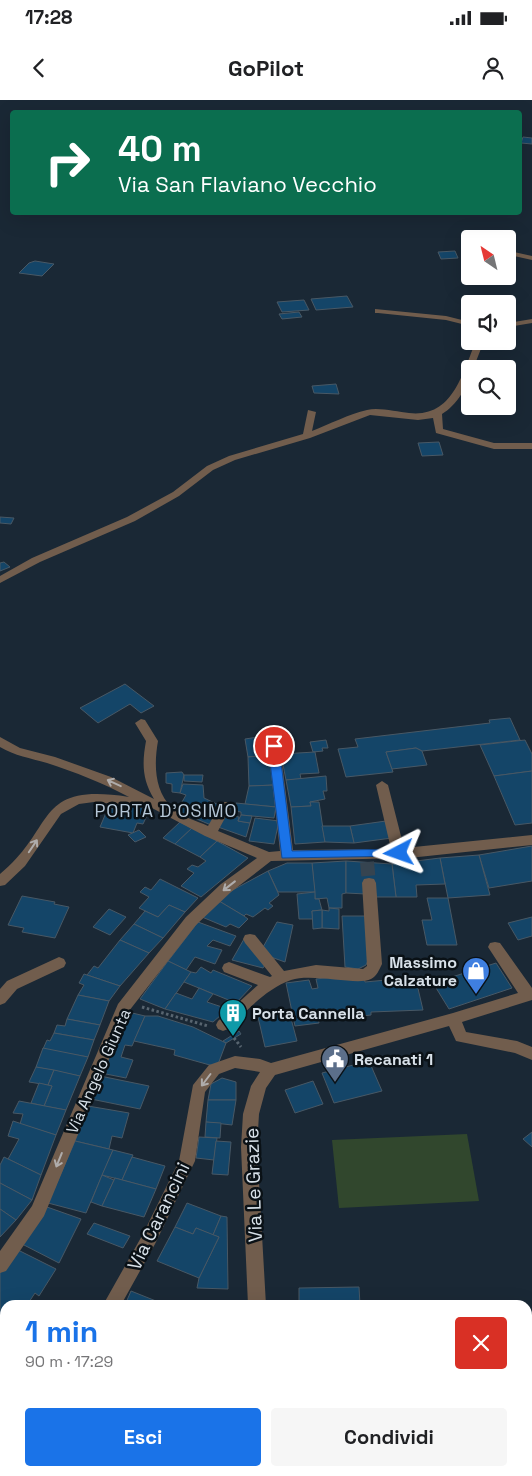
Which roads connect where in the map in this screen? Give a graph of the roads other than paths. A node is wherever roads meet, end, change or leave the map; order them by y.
1 (517, 254) dead end
2 (532, 258) edge
3 (378, 311) dead end
4 (532, 316) edge
5 (532, 321) edge
6 (461, 322) edge
7 (516, 322) edge
8 (516, 324) edge
9 (476, 350) edge
10 (311, 412) dead end
11 (437, 413) junction
12 (307, 436) junction
13 (532, 446) edge
14 (0, 580) edge
15 (141, 723) dead end
16 (0, 741) edge
17 (274, 746) dead end
18 (16, 751) junction
19 (0, 753) edge
20 (382, 785) dead end
21 (226, 805) dead end
22 (163, 806) junction
23 (210, 832) junction
24 (532, 840) edge
25 (399, 853) junction
26 (287, 855) junction
27 (268, 858) junction
28 (0, 881) edge
29 (369, 883) tunnel mouth
30 (250, 939) dead end
31 (495, 947) dead end
32 (59, 963) dead end
33 (229, 968) dead end
34 (275, 980) junction
35 (530, 995) edge
36 (0, 999) edge
37 (453, 1020) junction
38 (223, 1025) road end
39 (532, 1054) edge
40 (270, 1070) junction
41 (0, 1264) edge
42 (115, 1300) edge
43 (257, 1300) edge

1 - 2 street
3 - 6 street
4 - 7 street
5 - 8 street
9 - 11 street
10 - 12 street
11 - 12 street
11 - 13 street
12 - 14 street
15 - 22 street
16 - 18 street
17 - 26 street
18 - 19 street
22 -> 18 street
20 - 25 street
21 - 23 street
22 - 23 street
28 -> 22 street
23 - 27 street
24 - 25 street
25 - 26 street
26 - 27 street
27 -> 41 street, Via Angelo Giunta
29 - 34 street
30 - 34 street
31 - 35 street
32 - 36 street
33 - 34 street
34 - 38 street
35 - 37 street
37 - 39 street
37 - 40 street
40 -> 42 street, Via Carancini
40 - 43 street, Via Le Grazie

